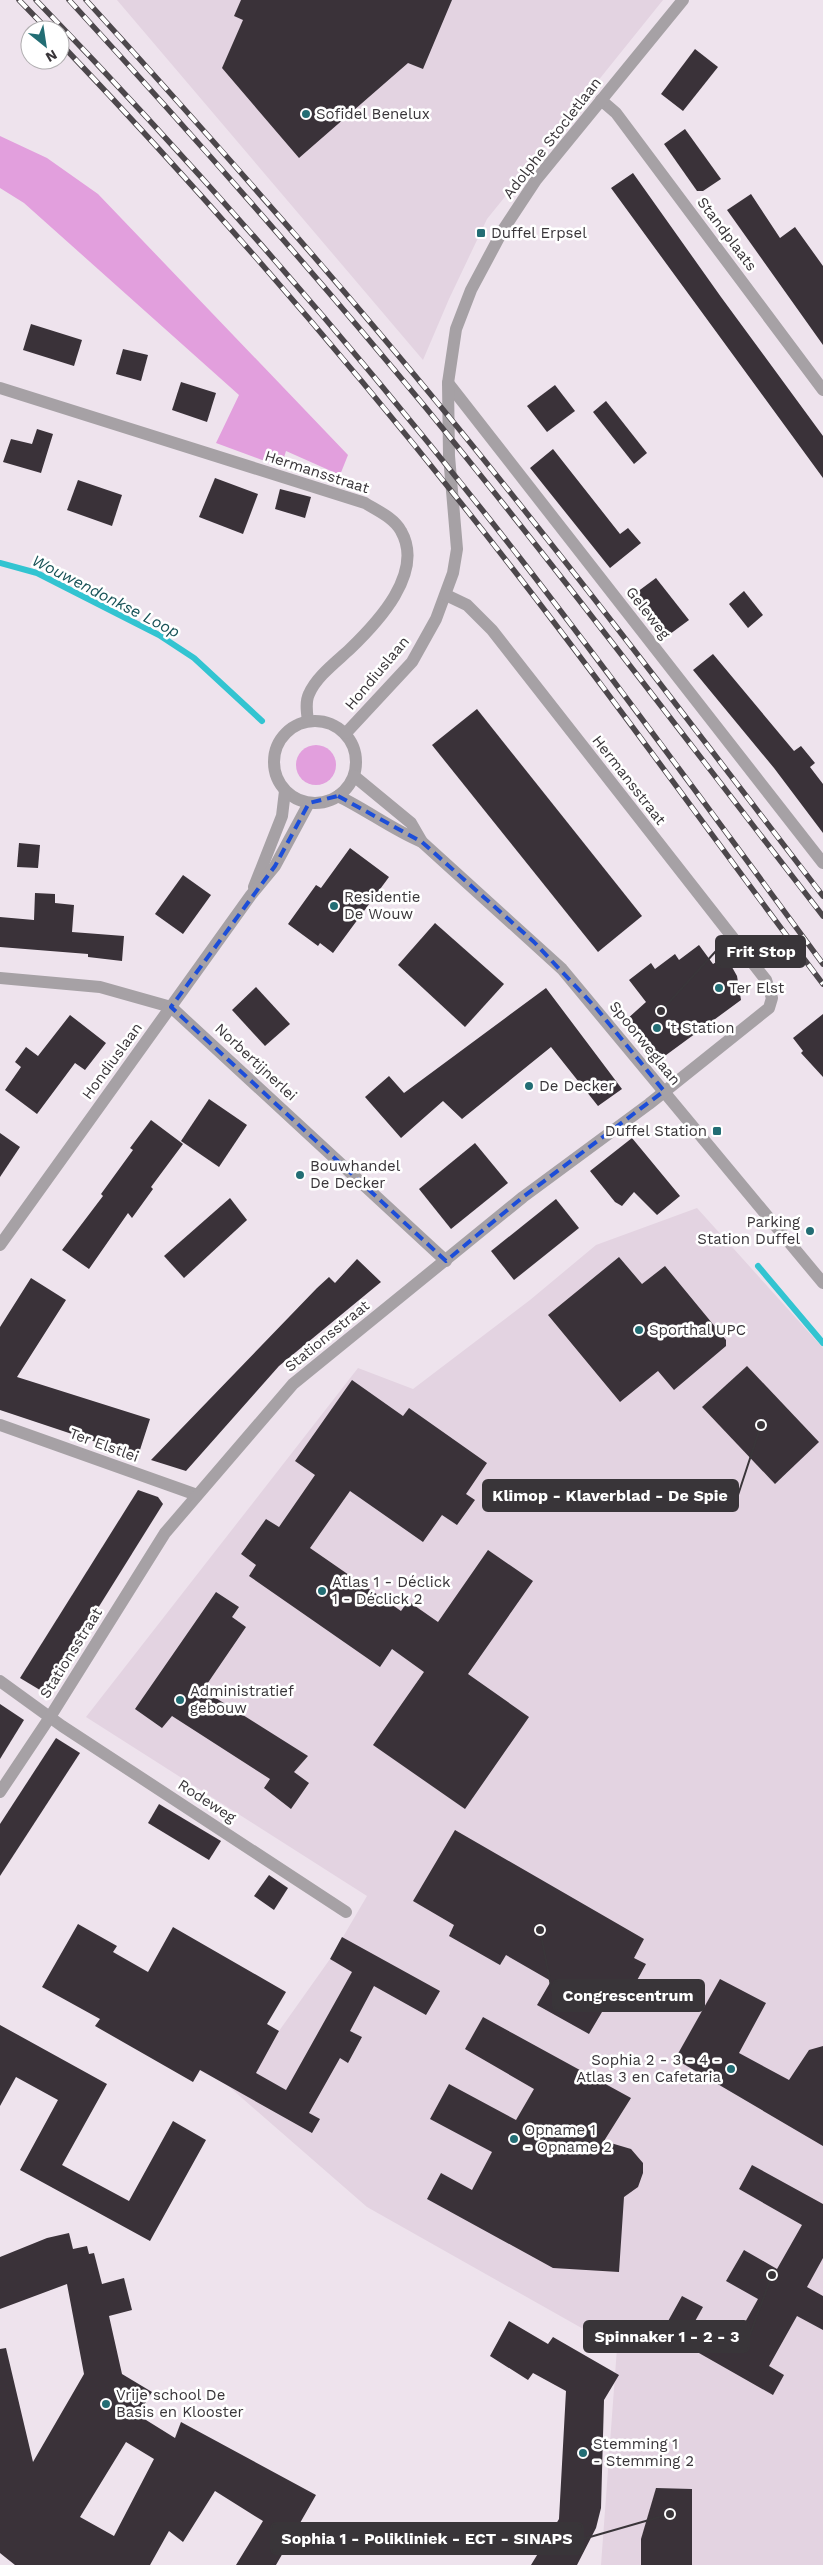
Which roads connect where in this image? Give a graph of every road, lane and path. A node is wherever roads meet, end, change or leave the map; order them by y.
1 (683, 0) edge
2 (601, 100) junction
3 (448, 383) junction
4 (0, 388) edge
5 (823, 390) edge
6 (449, 456) joint
7 (446, 595) junction
8 (308, 721) junction
9 (346, 733) junction
10 (354, 776) junction
11 (285, 790) junction
12 (338, 796) junction
13 (309, 803) junction
14 (422, 842) junction
15 (823, 863) edge
16 (251, 895) junction
17 (0, 978) edge
18 (772, 998) joint
19 (171, 1007) junction
20 (664, 1092) junction
21 (0, 1245) edge
22 (446, 1261) junction
23 (823, 1283) edge
24 (0, 1425) edge
25 (197, 1495) junction
26 (0, 1681) edge
27 (50, 1717) junction
28 (0, 1792) edge
29 (346, 1912) dead end

1 - 2 street, Adolphe Stocletlaan
2 - 3 street, Adolphe Stocletlaan
2 - 5 street, Standplaats
3 - 6 street, Adolphe Stocletlaan
3 - 15 street, Geleweg
4 - 8 street, Hermansstraat
6 - 7 street, Hondiuslaan
7 - 9 street, Hondiuslaan
7 - 18 street, Hermansstraat
8 - 9 street, Hondiuslaan
8 - 11 street
9 - 10 street, Hondiuslaan
10 - 12 street
10 - 14 street, Spoorweglaan
11 - 13 street
11 - 16 street, Hondiuslaan
12 - 13 street
12 - 14 street, Spoorweglaan
13 - 16 street, Hondiuslaan
14 - 20 street, Spoorweglaan
16 - 19 street, Hondiuslaan
17 - 19 street, Norbertijnerlei
18 - 20 street, Stationsstraat
19 - 21 street, Hondiuslaan
19 - 22 street, Norbertijnerlei
20 - 22 street, Stationsstraat
20 - 23 street, Spoorweglaan
22 - 25 street, Stationsstraat
24 - 25 street, Ter Elstlei
25 - 27 street, Stationsstraat
26 - 27 street, Rodeweg
27 - 28 street, Stationsstraat
27 - 29 street, Rodeweg

